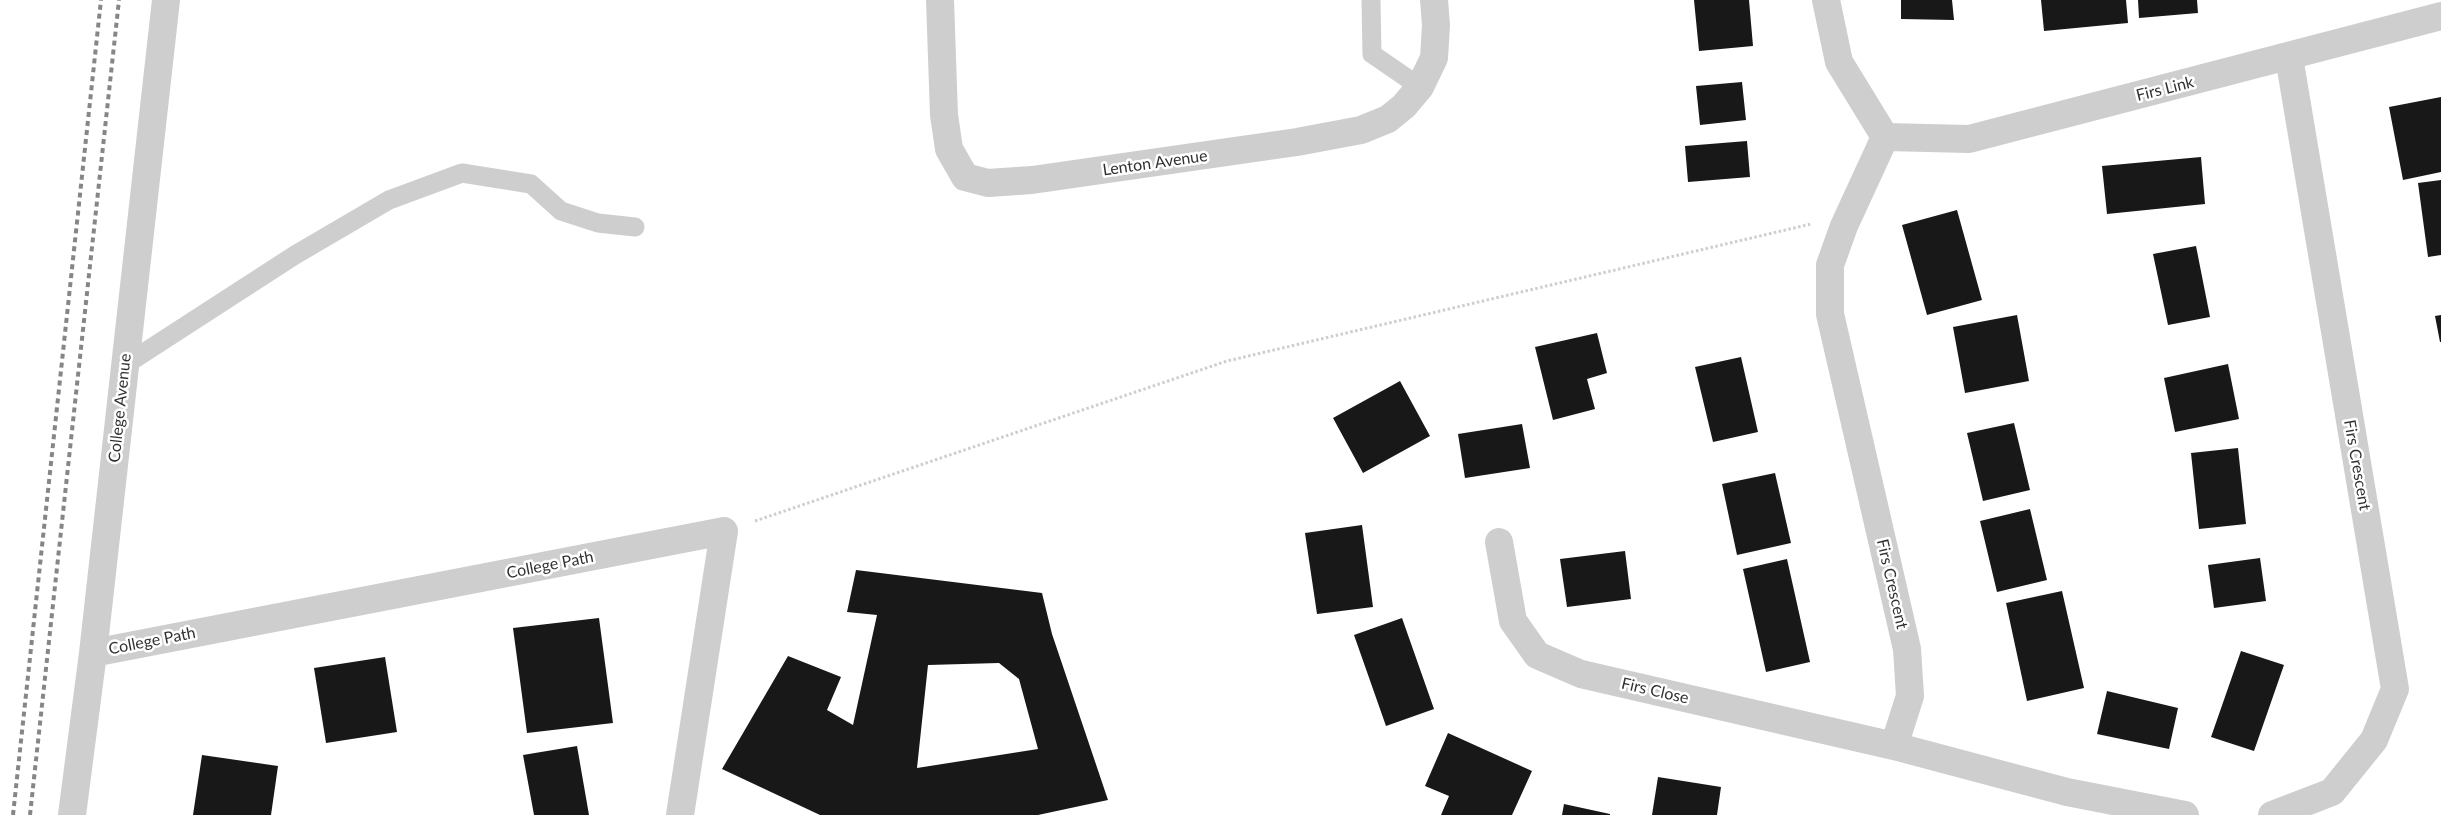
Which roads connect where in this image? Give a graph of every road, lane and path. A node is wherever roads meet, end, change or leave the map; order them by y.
1 (166, 0) edge
2 (940, 0) edge
3 (1371, 0) edge
4 (1434, 0) edge
5 (1826, 0) edge
6 (2441, 16) edge
7 (2288, 57) junction
8 (1420, 87) junction
9 (1885, 138) junction
10 (1844, 226) junction
11 (635, 227) dead end
12 (125, 365) junction
13 (724, 531) junction
14 (1499, 542) dead end
15 (92, 653) junction
16 (1894, 746) junction
17 (72, 815) edge
18 (680, 815) edge
19 (2185, 815) edge
20 (2272, 815) edge

1 - 12 street, College Avenue
2 - 8 street, Lenton Avenue
3 - 8 lane
4 - 8 street, Lenton Avenue
5 - 9 street
6 - 7 street, Firs Link
7 - 9 street, Firs Link
7 - 20 street, Firs Crescent
9 - 10 street, Firs Crescent
10 - 13 path
10 - 16 street, Firs Crescent
11 - 12 lane
12 - 15 street, College Avenue
13 - 15 street, College Path
13 - 18 street
14 - 16 street, Firs Close
15 - 17 street, College Avenue
16 - 19 street

